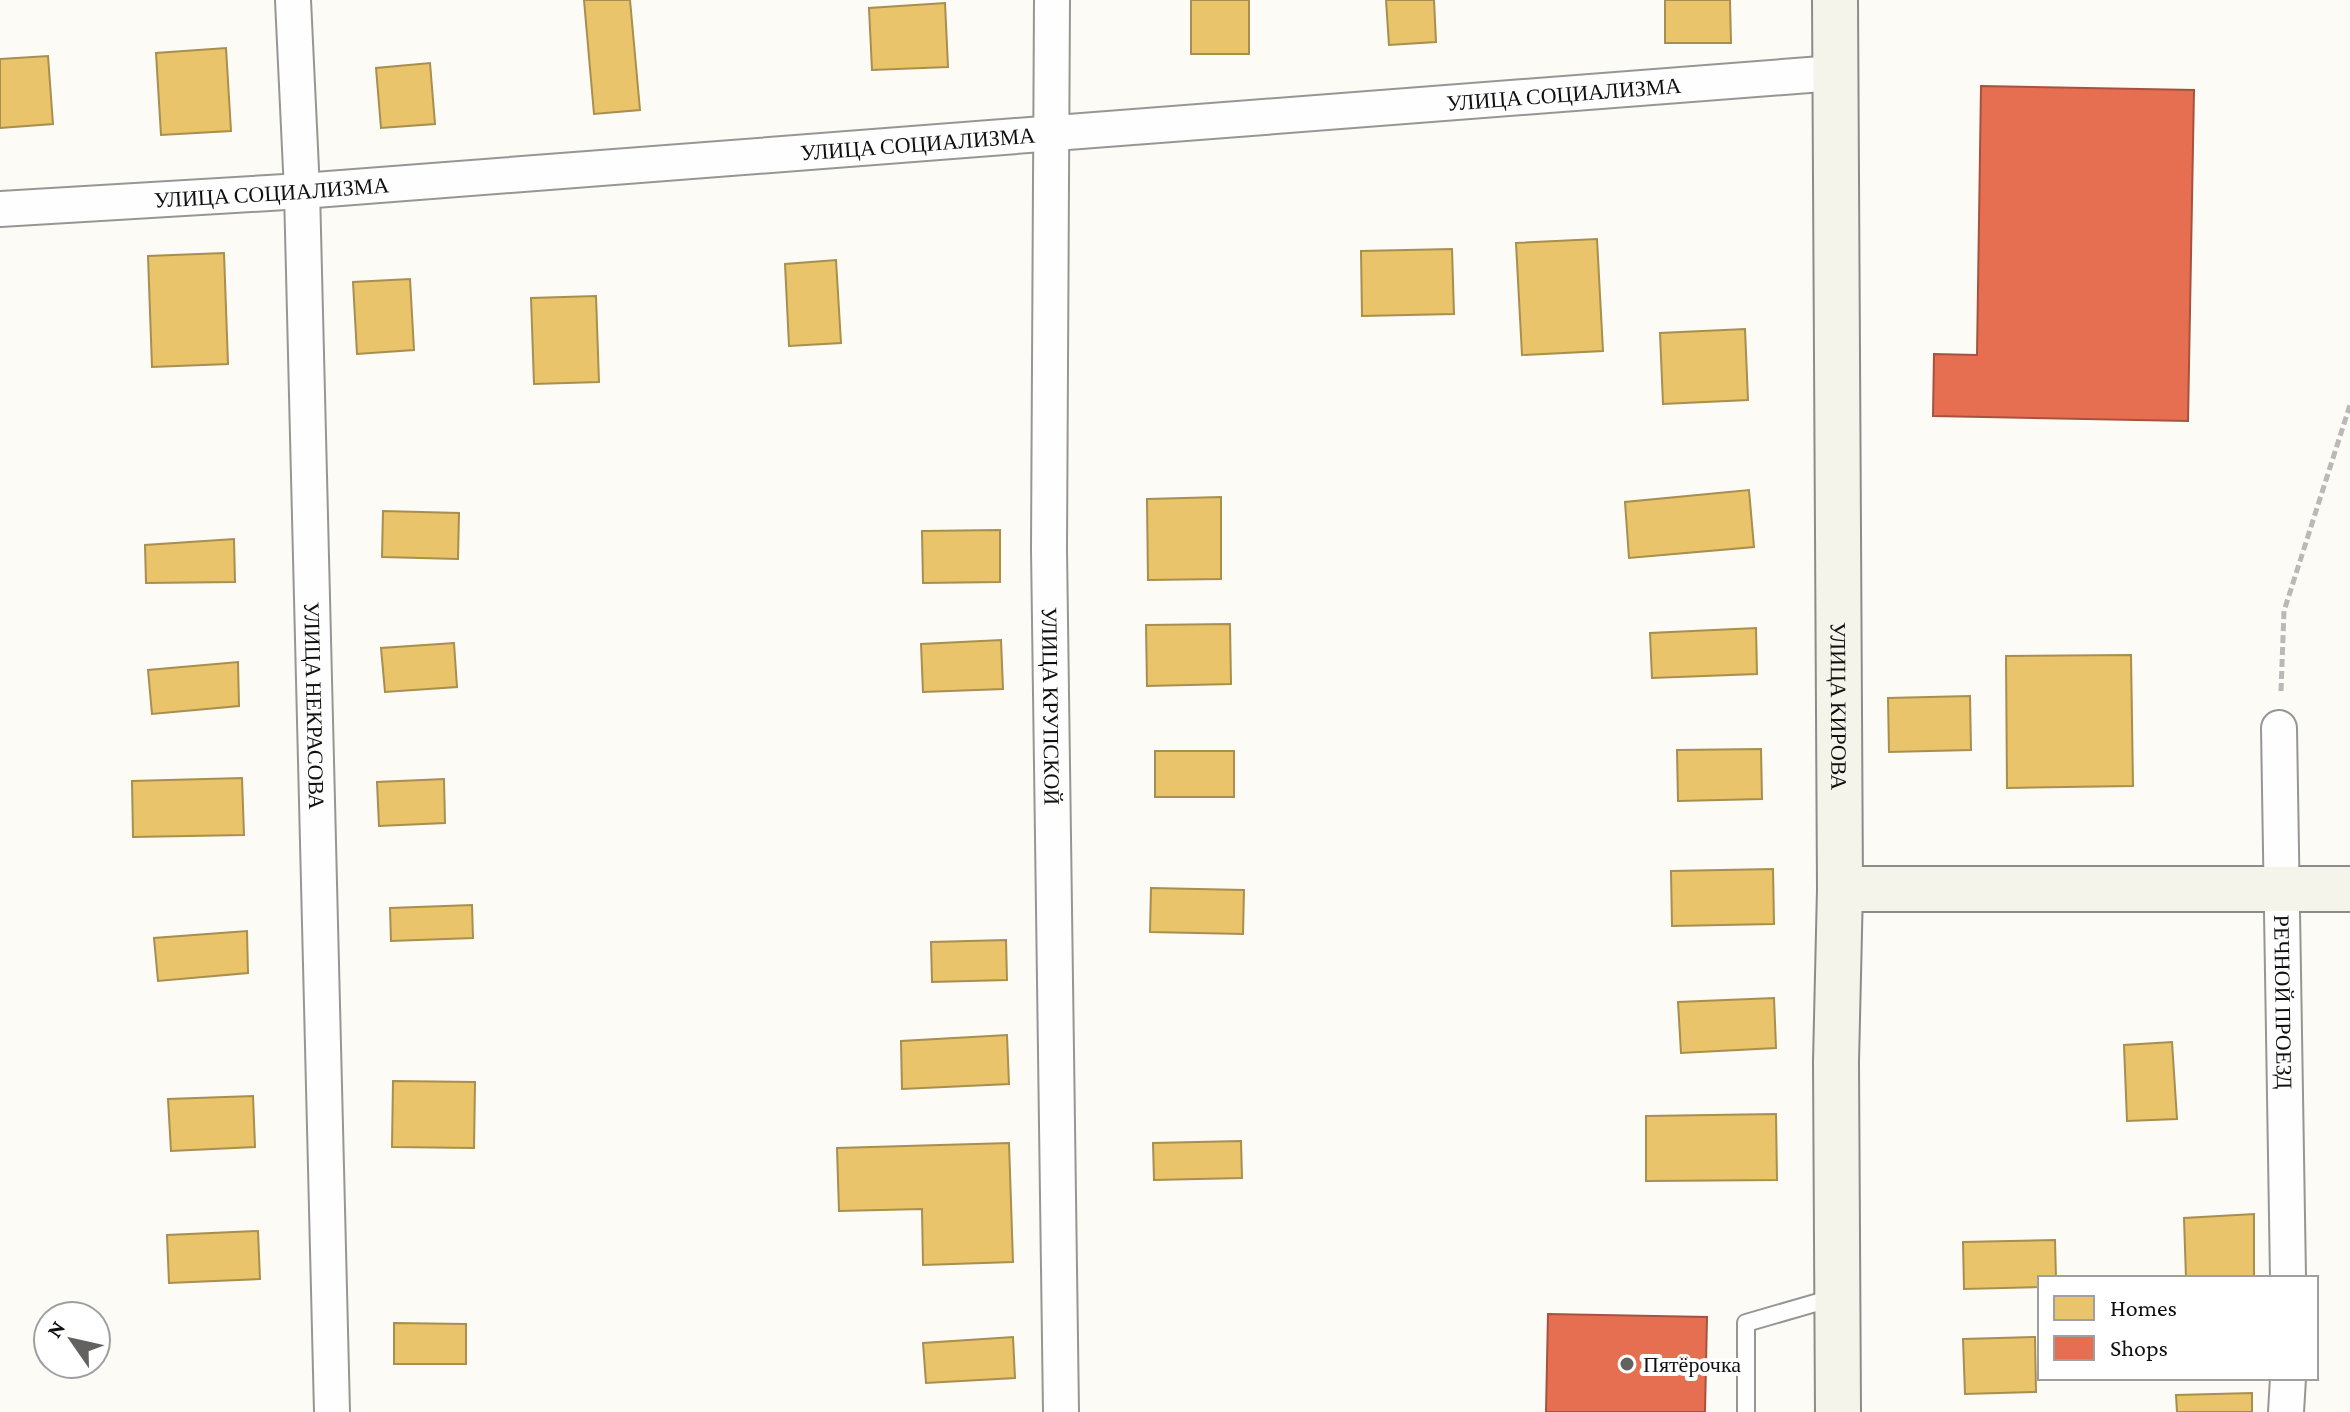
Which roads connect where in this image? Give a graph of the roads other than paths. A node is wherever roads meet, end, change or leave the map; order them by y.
1 (293, 0) edge
2 (1052, 0) edge
3 (1835, 0) edge
4 (1835, 73) junction
5 (1049, 134) junction
6 (302, 191) junction
7 (0, 209) edge
8 (2279, 728) road end
9 (1840, 889) junction
10 (2282, 889) junction
11 (2350, 889) edge
12 (2288, 1276) edge
13 (1837, 1297) junction
14 (2288, 1380) edge
15 (332, 1412) edge
16 (1061, 1412) edge
17 (1746, 1412) edge
18 (1838, 1412) edge
19 (2286, 1412) edge

1 - 6 street, УЛИЦА НЕКРАСОВА
2 - 5 street, УЛИЦА КРУПСКОЙ
3 - 4 main road, УЛИЦА КИРОВА
4 - 5 street, УЛИЦА СОЦИАЛИЗМА
4 - 9 main road, УЛИЦА КИРОВА
5 - 6 street, УЛИЦА СОЦИАЛИЗМА
5 - 16 street, УЛИЦА КРУПСКОЙ
6 - 7 street, УЛИЦА СОЦИАЛИЗМА
6 - 15 street, УЛИЦА НЕКРАСОВА
8 - 10 street, РЕЧНОЙ ПРОЕЗД
9 - 10 main road
9 - 13 main road, УЛИЦА КИРОВА
10 - 11 main road
10 - 12 street, РЕЧНОЙ ПРОЕЗД
13 - 17 lane
13 - 18 main road, УЛИЦА КИРОВА
14 - 19 street

